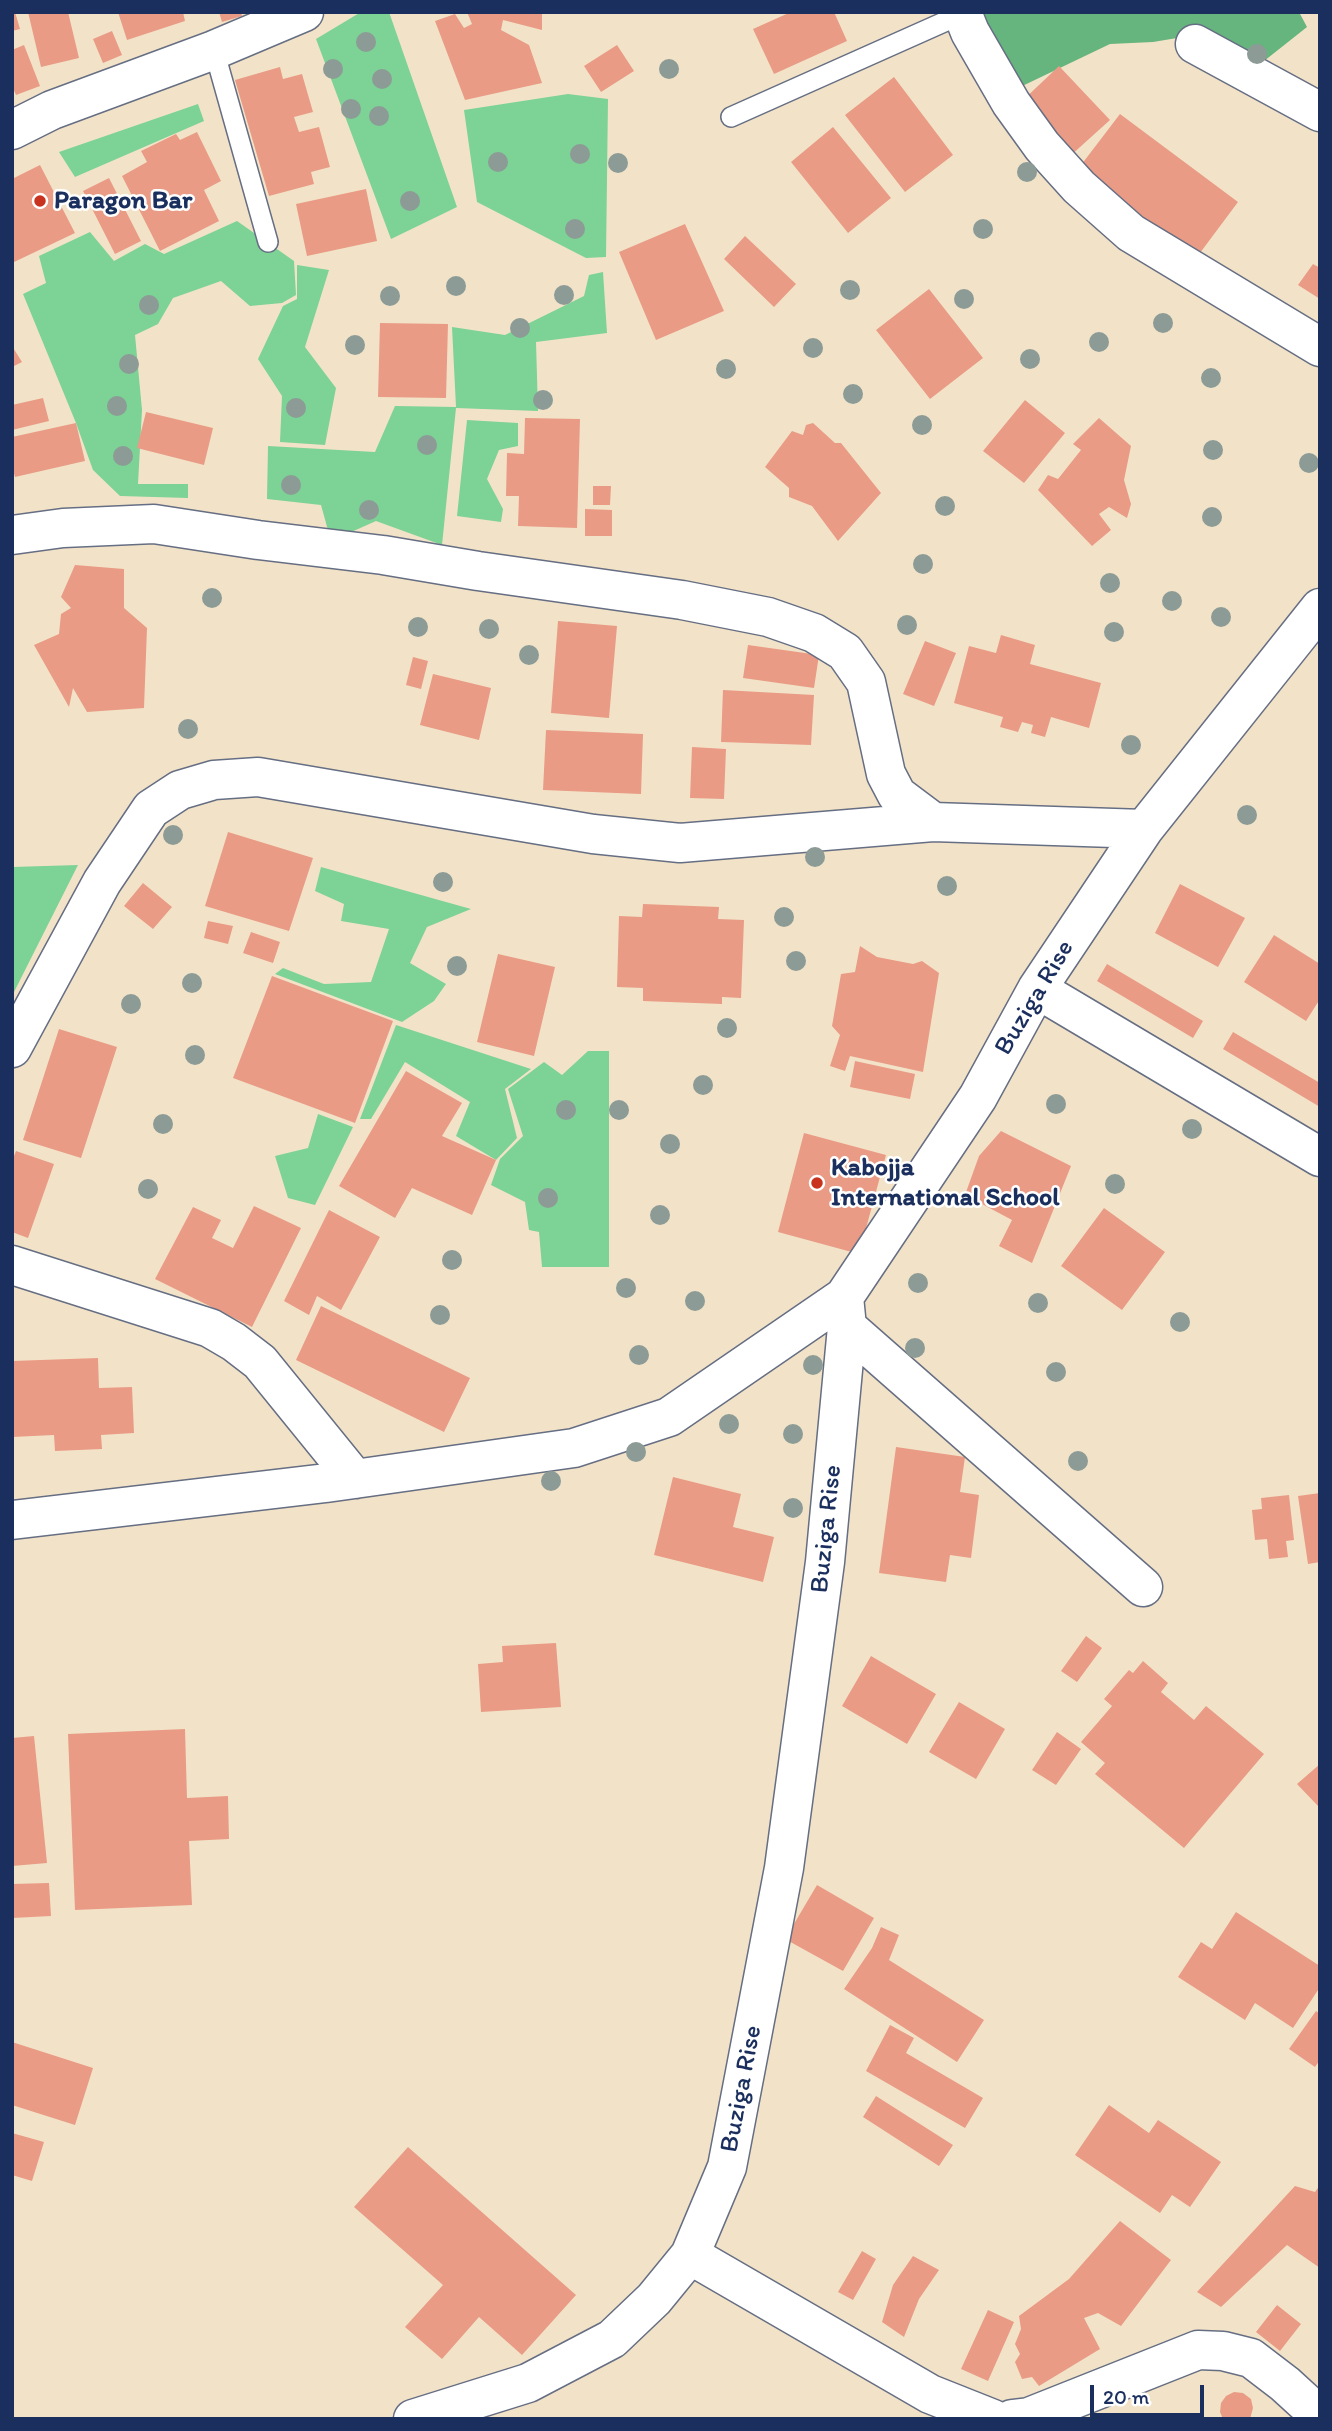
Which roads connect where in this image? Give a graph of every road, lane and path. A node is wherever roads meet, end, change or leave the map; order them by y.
1 (303, 12) edge
2 (962, 13) edge
3 (1195, 44) dead end
4 (214, 50) junction
5 (1320, 112) edge
6 (731, 117) dead end
7 (12, 130) edge
8 (268, 242) dead end
9 (1320, 347) edge
10 (12, 536) edge
11 (1320, 608) edge
12 (933, 822) junction
13 (1144, 829) junction
14 (1037, 989) junction
15 (12, 1048) edge
16 (1320, 1157) edge
17 (12, 1265) edge
18 (845, 1312) junction
19 (355, 1479) junction
20 (12, 1520) edge
21 (1143, 1587) dead end
22 (690, 2255) junction
23 (1320, 2416) edge
24 (413, 2419) edge
25 (993, 2419) edge
26 (1012, 2419) edge

1 - 4 street
2 - 6 lane
2 - 9 street
3 - 5 street
4 - 7 street
4 - 8 lane
10 - 12 street
11 - 13 street, Buziga Rise
12 - 13 street
12 - 15 street
13 - 14 street, Buziga Rise
14 - 16 street
14 - 18 street, Buziga Rise
17 - 19 street
18 - 19 street
18 - 21 street
18 - 22 street, Buziga Rise
19 - 20 street
22 - 24 street, Buziga Rise
22 - 25 street
23 - 26 street

